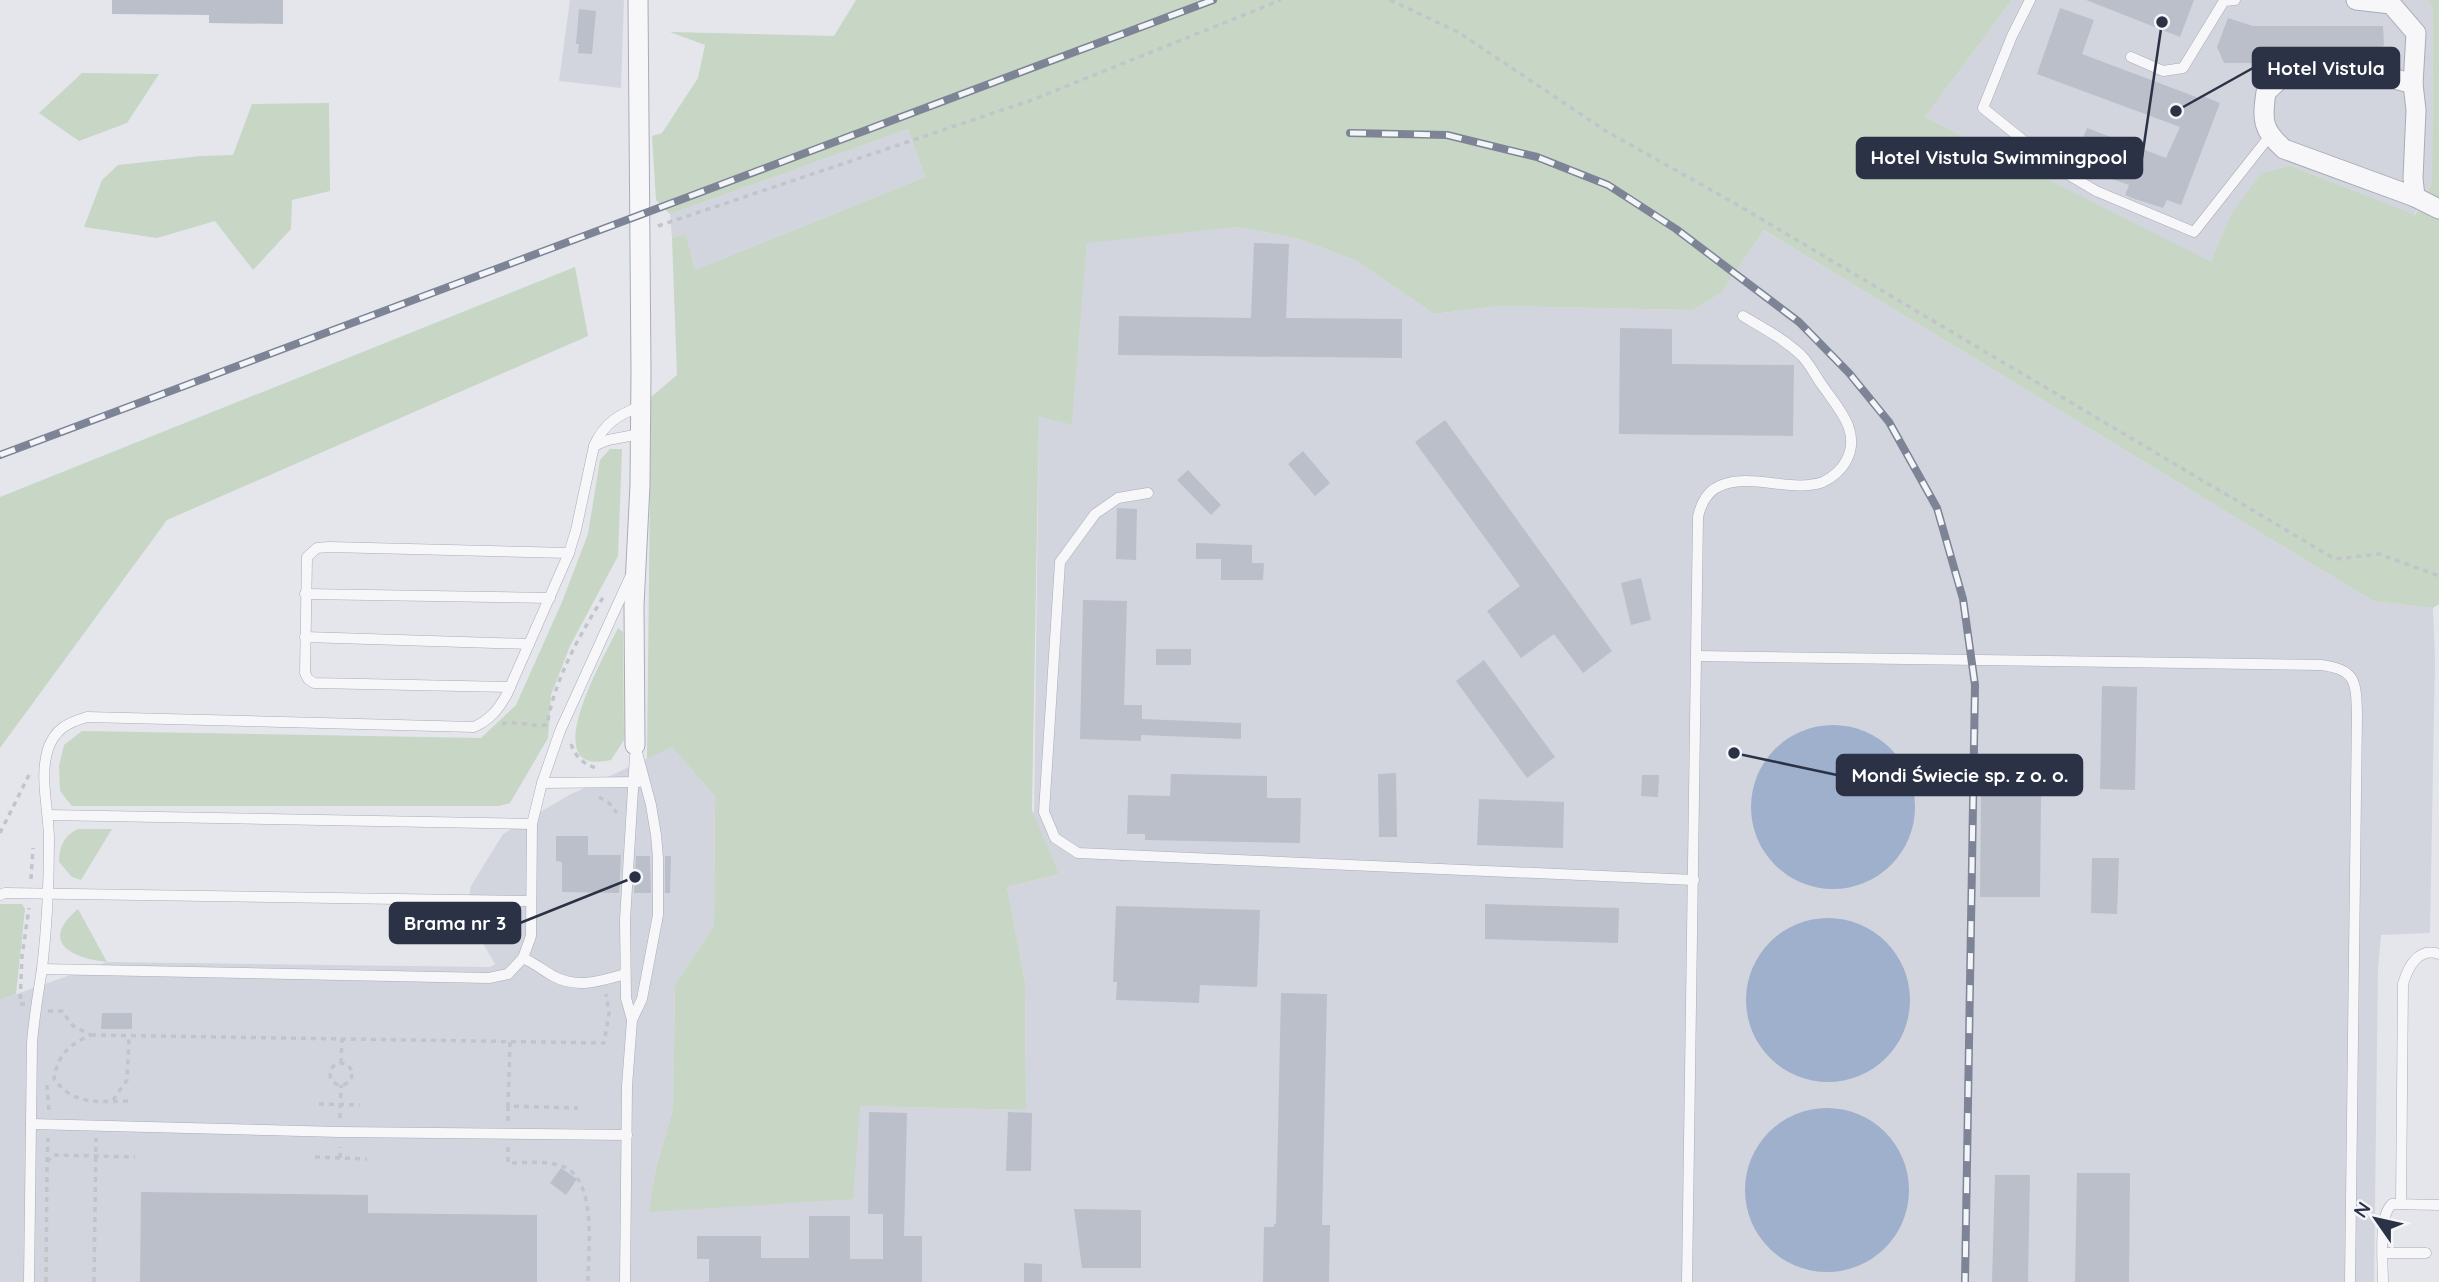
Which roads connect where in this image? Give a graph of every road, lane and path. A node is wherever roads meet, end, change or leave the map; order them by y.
1 (638, 0) edge
2 (1281, 0) edge
3 (1390, 0) edge
4 (2030, 0) edge
5 (2235, 0) edge
6 (2357, 0) edge
7 (2131, 57) dead end
8 (2413, 84) junction
9 (2269, 136) junction
10 (2415, 197) junction
11 (2439, 209) edge
12 (639, 233) junction
13 (1744, 316) dead end
14 (641, 405) junction
15 (640, 434) junction
16 (594, 446) junction
17 (1149, 493) dead end
18 (569, 553) junction
19 (636, 565) junction
20 (2439, 576) edge
21 (609, 588) dead end
22 (305, 594) junction
23 (550, 598) junction
24 (305, 638) junction
25 (529, 644) junction
26 (1697, 656) junction
27 (510, 687) junction
28 (500, 725) dead end
29 (570, 736) dead end
30 (635, 745) junction
31 (35, 764) dead end
32 (596, 767) dead end
33 (633, 782) junction
34 (645, 782) junction
35 (542, 783) junction
36 (48, 816) junction
37 (532, 824) junction
38 (0, 833) edge
39 (34, 836) dead end
40 (1693, 880) junction
41 (30, 894) junction
42 (47, 894) junction
43 (0, 895) edge
44 (531, 901) junction
45 (2439, 954) edge
46 (523, 958) junction
47 (42, 968) junction
48 (625, 974) junction
49 (606, 994) dead end
50 (20, 1004) dead end
51 (48, 1011) dead end
52 (632, 1020) junction
53 (91, 1035) junction
54 (129, 1036) junction
55 (342, 1039) junction
56 (510, 1042) junction
57 (341, 1063) junction
58 (46, 1079) dead end
59 (54, 1079) junction
60 (341, 1085) junction
61 (97, 1101) junction
62 (112, 1101) junction
63 (132, 1101) dead end
64 (319, 1104) dead end
65 (341, 1105) junction
66 (360, 1105) dead end
67 (508, 1106) junction
68 (578, 1108) dead end
69 (97, 1109) dead end
70 (31, 1124) junction
71 (508, 1133) junction
72 (627, 1135) junction
73 (96, 1138) dead end
74 (96, 1156) junction
75 (135, 1157) dead end
76 (315, 1157) dead end
77 (367, 1159) dead end
78 (2401, 1204) junction
79 (2439, 1205) edge
80 (2383, 1253) junction
81 (2426, 1253) dead end
82 (29, 1282) edge
83 (46, 1282) edge
84 (94, 1282) edge
85 (588, 1282) edge
86 (625, 1282) edge
87 (1688, 1282) edge
88 (2350, 1282) edge
89 (2383, 1282) edge

1 - 12 street
2 - 12 path
3 - 20 path
4 - 9 lane
5 - 7 lane
6 - 8 street
8 - 9 street
8 - 10 street
9 - 10 street
10 - 11 street
12 - 14 street
13 - 26 lane
14 - 15 street
14 - 16 lane
15 - 16 lane
15 - 19 street
16 - 18 lane
17 - 40 lane
18 - 22 lane
18 - 23 lane
19 - 30 street
19 - 35 lane
21 - 28 path
22 - 23 lane
22 - 24 lane
23 - 25 lane
24 - 25 lane
24 - 27 lane
25 - 27 lane
26 - 40 lane
26 - 88 lane
27 - 36 lane
29 - 32 path
30 - 33 lane
30 - 34 lane
31 - 38 path
33 - 34 lane
33 - 35 lane
33 - 48 lane
34 - 52 lane
35 - 37 lane
36 - 37 lane
36 - 42 lane
37 - 44 lane
39 - 41 path
40 - 87 lane
41 - 42 lane
41 - 43 lane
41 - 50 path
42 - 44 lane
42 - 47 lane
44 - 46 lane
45 - 78 lane
46 - 47 lane
46 - 48 lane
47 - 70 lane
48 - 52 lane
49 - 56 path
51 - 53 path
52 - 72 lane
53 - 54 path
53 - 59 path
54 - 55 path
54 - 62 path
55 - 56 path
55 - 57 path
56 - 67 path
57 - 60 path
57 - 60 path
58 - 59 path
59 - 61 path
60 - 65 path
61 - 62 path
61 - 69 path
62 - 63 path
64 - 65 path
65 - 66 path
67 - 68 path
67 - 71 path
70 - 71 lane
70 - 82 lane
71 - 72 lane
71 - 85 path
72 - 86 lane
73 - 74 path
74 - 75 path
74 - 83 path
74 - 84 path
76 - 77 path
78 - 79 lane
78 - 80 lane
80 - 81 lane
80 - 89 lane

